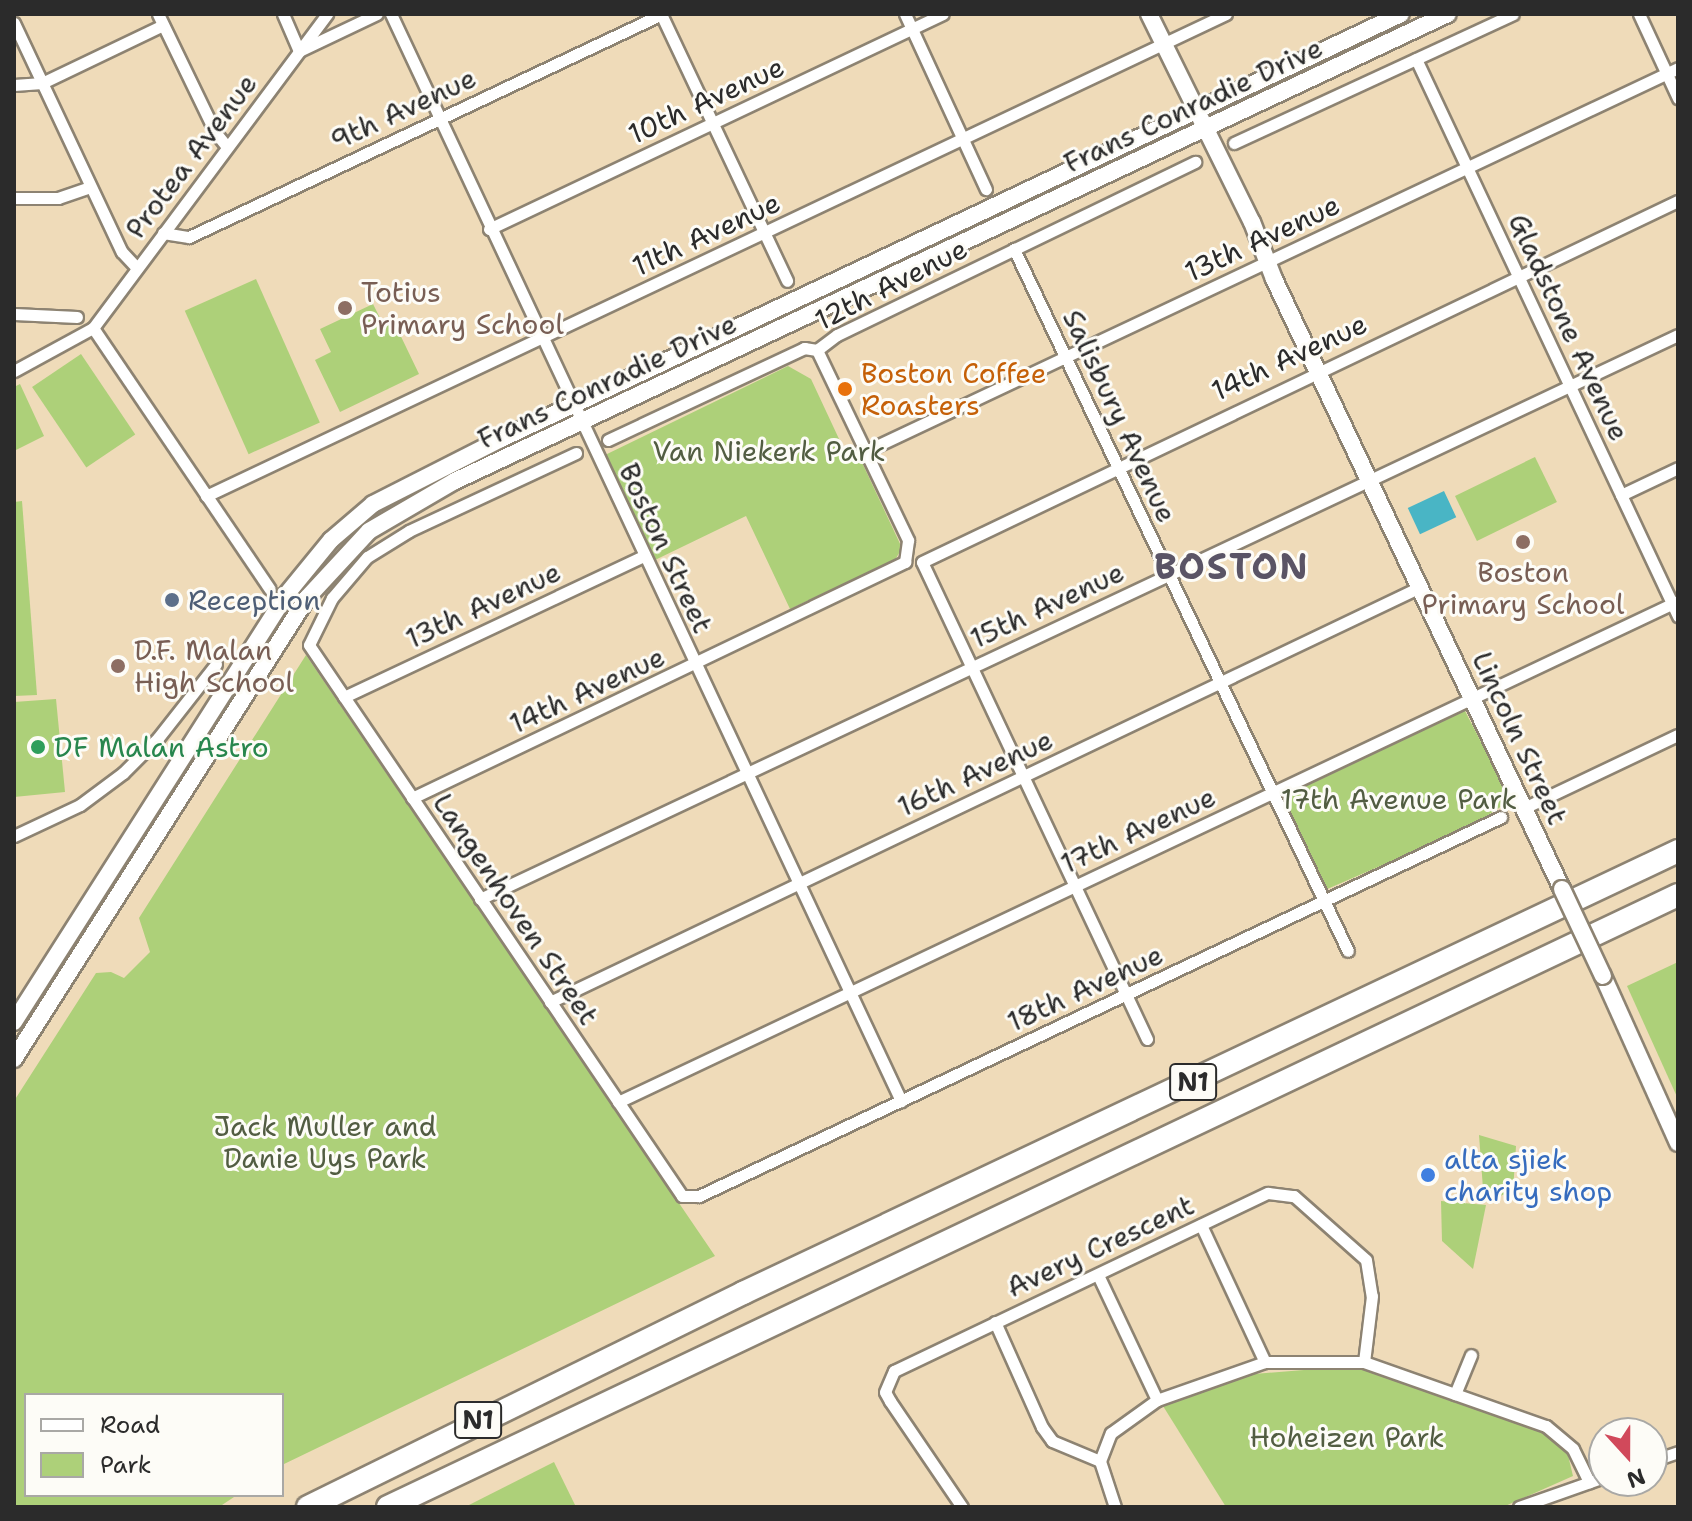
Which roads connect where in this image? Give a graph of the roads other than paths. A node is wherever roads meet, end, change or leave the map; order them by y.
1 (283, 14) edge
2 (327, 14) edge
3 (377, 14) edge
4 (391, 14) edge
5 (661, 14) edge
6 (905, 14) edge
7 (943, 14) edge
8 (1149, 14) edge
9 (1226, 14) edge
10 (1401, 14) edge
11 (1448, 14) edge
12 (1513, 14) edge
13 (1639, 14) edge
14 (160, 19) edge
15 (14, 23) edge
16 (912, 29) junction
17 (1163, 44) junction
18 (299, 51) junction
19 (1416, 59) junction
20 (1678, 68) edge
21 (1666, 74) junction
22 (42, 83) junction
23 (14, 85) edge
24 (1678, 98) edge
25 (1195, 111) junction
26 (437, 120) junction
27 (712, 124) junction
28 (1203, 130) junction
29 (963, 138) junction
30 (1234, 143) dead end
31 (227, 147) junction
32 (1195, 162) dead end
33 (1467, 167) junction
34 (90, 187) junction
35 (986, 189) dead end
36 (14, 198) edge
37 (1678, 201) edge
38 (489, 229) junction
39 (163, 233) junction
40 (763, 233) junction
41 (1014, 249) junction
42 (1268, 265) junction
43 (137, 268) junction
44 (1519, 276) junction
45 (787, 281) dead end
46 (14, 314) edge
47 (77, 317) dead end
48 (93, 328) junction
49 (1678, 335) edge
50 (541, 338) junction
51 (817, 350) junction
52 (1066, 356) junction
53 (14, 371) edge
54 (1318, 371) junction
55 (1569, 386) junction
56 (572, 406) junction
57 (579, 422) junction
58 (608, 440) dead end
59 (866, 451) junction
60 (576, 453) dead end
61 (1117, 465) junction
62 (1678, 468) edge
63 (1369, 480) junction
64 (1621, 495) junction
65 (206, 496) junction
66 (643, 556) junction
67 (1169, 575) junction
68 (1420, 587) junction
69 (270, 589) dead end
70 (1675, 602) edge
71 (1678, 616) edge
72 (216, 664) dead end
73 (695, 665) junction
74 (969, 668) junction
75 (1221, 683) junction
76 (344, 697) junction
77 (1471, 697) junction
78 (1678, 735) edge
79 (746, 774) junction
80 (1020, 778) junction
81 (1271, 793) junction
82 (412, 798) junction
83 (1524, 808) junction
84 (1501, 817) dead end
85 (14, 836) edge
86 (1678, 851) edge
87 (797, 884) junction
88 (1072, 888) junction
89 (1678, 895) edge
90 (480, 899) junction
91 (1324, 902) junction
92 (1348, 951) dead end
93 (849, 993) junction
94 (1124, 996) junction
95 (550, 1002) junction
96 (14, 1022) edge
97 (1147, 1039) dead end
98 (14, 1059) edge
99 (901, 1101) junction
100 (618, 1102) junction
101 (1678, 1143) edge
102 (688, 1198) joint
103 (1201, 1225) junction
104 (1098, 1275) junction
105 (995, 1322) junction
106 (1471, 1355) dead end
107 (1265, 1362) junction
108 (1364, 1362) junction
109 (1455, 1394) junction
110 (1157, 1400) junction
111 (1100, 1461) junction
112 (1588, 1480) edge
113 (1588, 1482) edge
114 (308, 1507) edge
115 (388, 1507) edge
116 (962, 1507) edge
117 (1115, 1507) edge
118 (1519, 1507) edge

1 - 18 street
2 - 18 street, Protea Avenue
3 - 18 street
4 - 26 street, Boston Street
5 - 26 street, 9th Avenue
5 - 27 street
6 - 16 street
7 - 16 street, 10th Avenue
8 - 17 main road, Lincoln Street
9 - 17 street, 11th Avenue
10 - 25 main road, Frans Conradie Drive
11 - 28 main road, Frans Conradie Drive
12 - 19 street
13 - 21 street
14 - 22 street
14 - 31 street
15 - 22 street
16 - 27 street, 10th Avenue
16 - 29 street
17 - 25 main road, Lincoln Street
17 - 29 street, 11th Avenue
18 - 31 street, Protea Avenue
19 - 30 street
19 - 33 street, Gladstone Avenue
20 - 21 street, 13th Avenue
21 - 24 street
21 - 33 street, 13th Avenue
22 - 23 street
22 - 34 street
25 - 28 main road, Lincoln Street
25 - 56 main road, Frans Conradie Drive
26 - 38 street, Boston Street
26 - 39 street, 9th Avenue
27 - 38 street, 10th Avenue
27 - 40 street
28 - 42 main road, Lincoln Street
28 - 57 main road, Frans Conradie Drive
29 - 35 street
29 - 40 street, 11th Avenue
31 - 39 street, Protea Avenue
32 - 41 street, 12th Avenue
33 - 42 street, 13th Avenue
33 - 44 street, Gladstone Avenue
34 - 36 street
34 - 43 street
37 - 44 street, 14th Avenue
38 - 50 street, Boston Street
39 - 43 street, Protea Avenue
40 - 45 street
40 - 50 street, 11th Avenue
41 - 51 street, 12th Avenue
41 - 52 street, Salisbury Avenue
42 - 52 street, 13th Avenue
42 - 54 main road, Lincoln Street
43 - 48 street, Protea Avenue
44 - 54 street, 14th Avenue
44 - 55 street, Gladstone Avenue
46 - 47 street
48 - 53 street
48 - 65 street
49 - 55 street, 15th Avenue
50 - 56 street, Boston Street
50 - 65 street, 11th Avenue
51 - 58 street, 12th Avenue
51 - 59 street
52 - 59 street, 13th Avenue
52 - 61 street, Salisbury Avenue
54 - 61 street, 14th Avenue
54 - 63 main road, Lincoln Street
55 - 63 street, 15th Avenue
55 - 64 street, Gladstone Avenue
56 - 57 street, Boston Street
56 - 96 main road, Frans Conradie Drive
57 - 66 street, Boston Street
57 - 98 main road, Frans Conradie Drive
59 - 73 street, 14th Avenue
60 - 76 street, Langenhoven Street
61 - 67 street, Salisbury Avenue
61 - 74 street, 14th Avenue
62 - 64 street
63 - 67 street, 15th Avenue
63 - 68 main road, Lincoln Street
64 - 70 street, Gladstone Avenue
65 - 69 street
66 - 73 street, Boston Street
66 - 76 street, 13th Avenue
67 - 74 street, 15th Avenue
67 - 75 street, Salisbury Avenue
68 - 75 street, 16th Avenue
68 - 77 main road, Lincoln Street
70 - 71 street, Gladstone Avenue
70 - 77 street, 17th Avenue
72 - 85 street
73 - 79 street, Boston Street
73 - 82 street, 14th Avenue
74 - 79 street, 15th Avenue
74 - 80 street
75 - 80 street, 16th Avenue
75 - 81 street, Salisbury Avenue
76 - 82 street, Langenhoven Street
77 - 81 street, 17th Avenue
77 - 83 main road, Lincoln Street
78 - 83 street
79 - 87 street, Boston Street
79 - 90 street, 15th Avenue
80 - 87 street, 16th Avenue
80 - 88 street
81 - 88 street, 17th Avenue
81 - 91 street, Salisbury Avenue
82 - 90 street, Langenhoven Street
83 - 101 main road, Lincoln Street, bridge
84 - 91 street, 18th Avenue
86 - 114 highway, N1
87 - 93 street, Boston Street
87 - 95 street, 16th Avenue
88 - 93 street, 17th Avenue
88 - 94 street
89 - 115 highway, N1
90 - 95 street, Langenhoven Street
91 - 92 street, Salisbury Avenue
91 - 94 street, 18th Avenue
93 - 99 street, Boston Street
93 - 100 street, 17th Avenue
94 - 97 street
94 - 99 street, 18th Avenue
95 - 100 street, Langenhoven Street
99 - 102 street, 18th Avenue
100 - 102 street, Langenhoven Street
103 - 104 street, Avery Crescent
103 - 107 street
103 - 108 street, Avery Crescent
104 - 105 street, Avery Crescent
104 - 110 street
105 - 111 street
105 - 116 street, Avery Crescent
106 - 109 street
107 - 108 street
107 - 110 street
108 - 109 street
109 - 112 street
110 - 111 street
111 - 117 street
113 - 118 street

